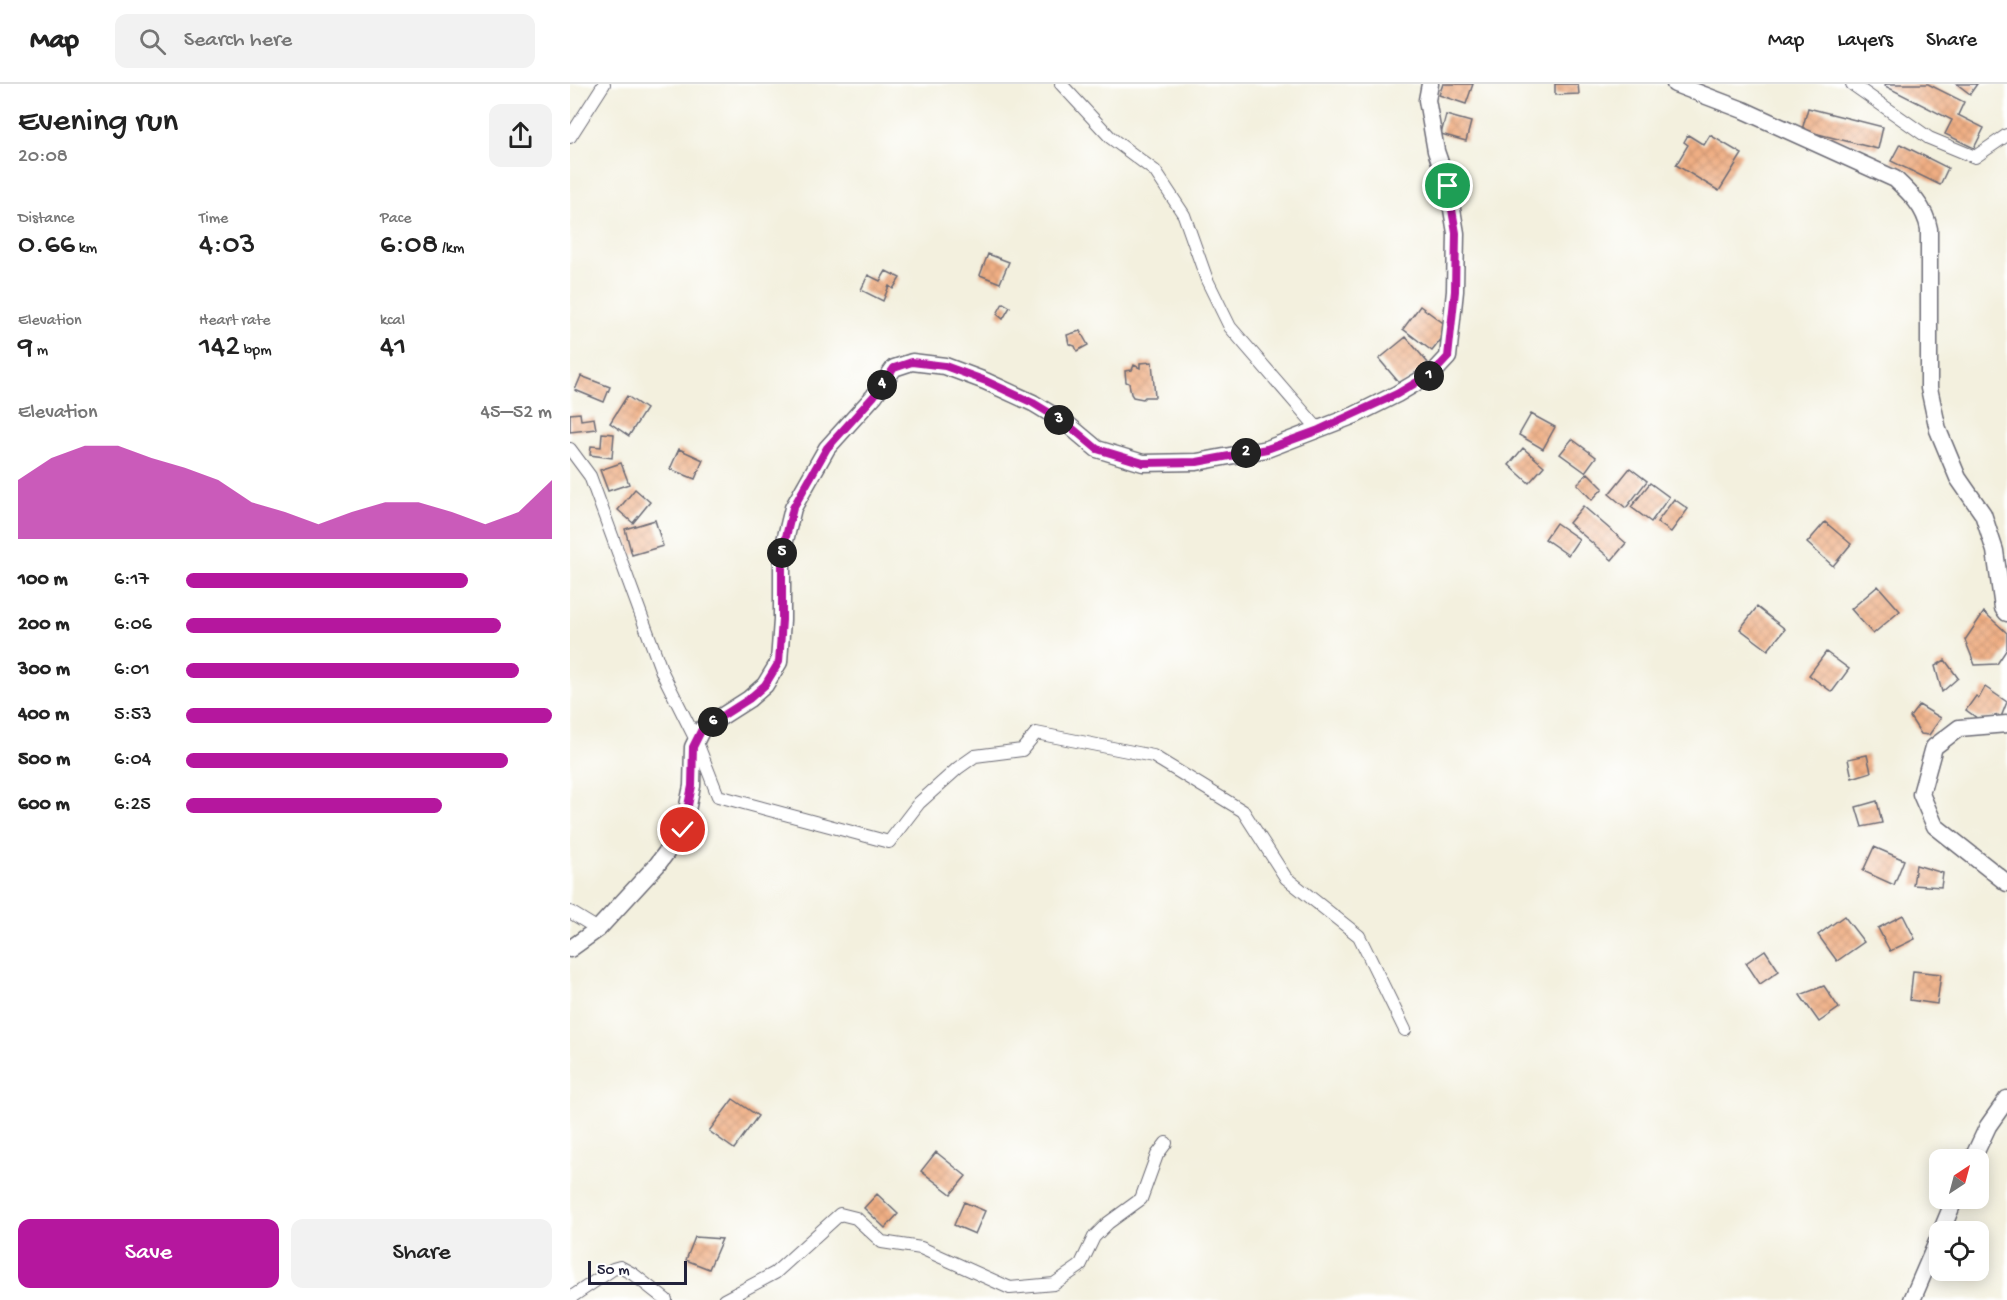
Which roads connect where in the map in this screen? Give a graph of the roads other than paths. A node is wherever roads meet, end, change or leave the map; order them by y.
1 (604, 84) edge
2 (1061, 84) edge
3 (1430, 84) edge
4 (1676, 84) edge
5 (1852, 84) edge
6 (2007, 135) edge
7 (570, 137) edge
8 (1319, 430) junction
9 (570, 449) edge
10 (2007, 613) edge
11 (2007, 724) edge
12 (696, 740) junction
13 (2007, 883) edge
14 (570, 912) edge
15 (598, 929) junction
16 (570, 949) edge
17 (1405, 1030) dead end
18 (2007, 1099) edge
19 (1166, 1143) dead end
20 (1977, 1149) edge
21 (1929, 1259) edge
22 (570, 1298) edge
23 (666, 1300) edge
24 (724, 1300) edge
25 (1912, 1300) edge

1 - 7 street
2 - 8 street
3 - 8 street
4 - 10 street
5 - 6 street
8 - 12 street
9 - 12 street
11 - 13 street
12 - 15 street
12 - 17 street
14 - 15 street
15 - 16 street
18 - 20 street
19 - 24 street
21 - 25 street
22 - 23 street

